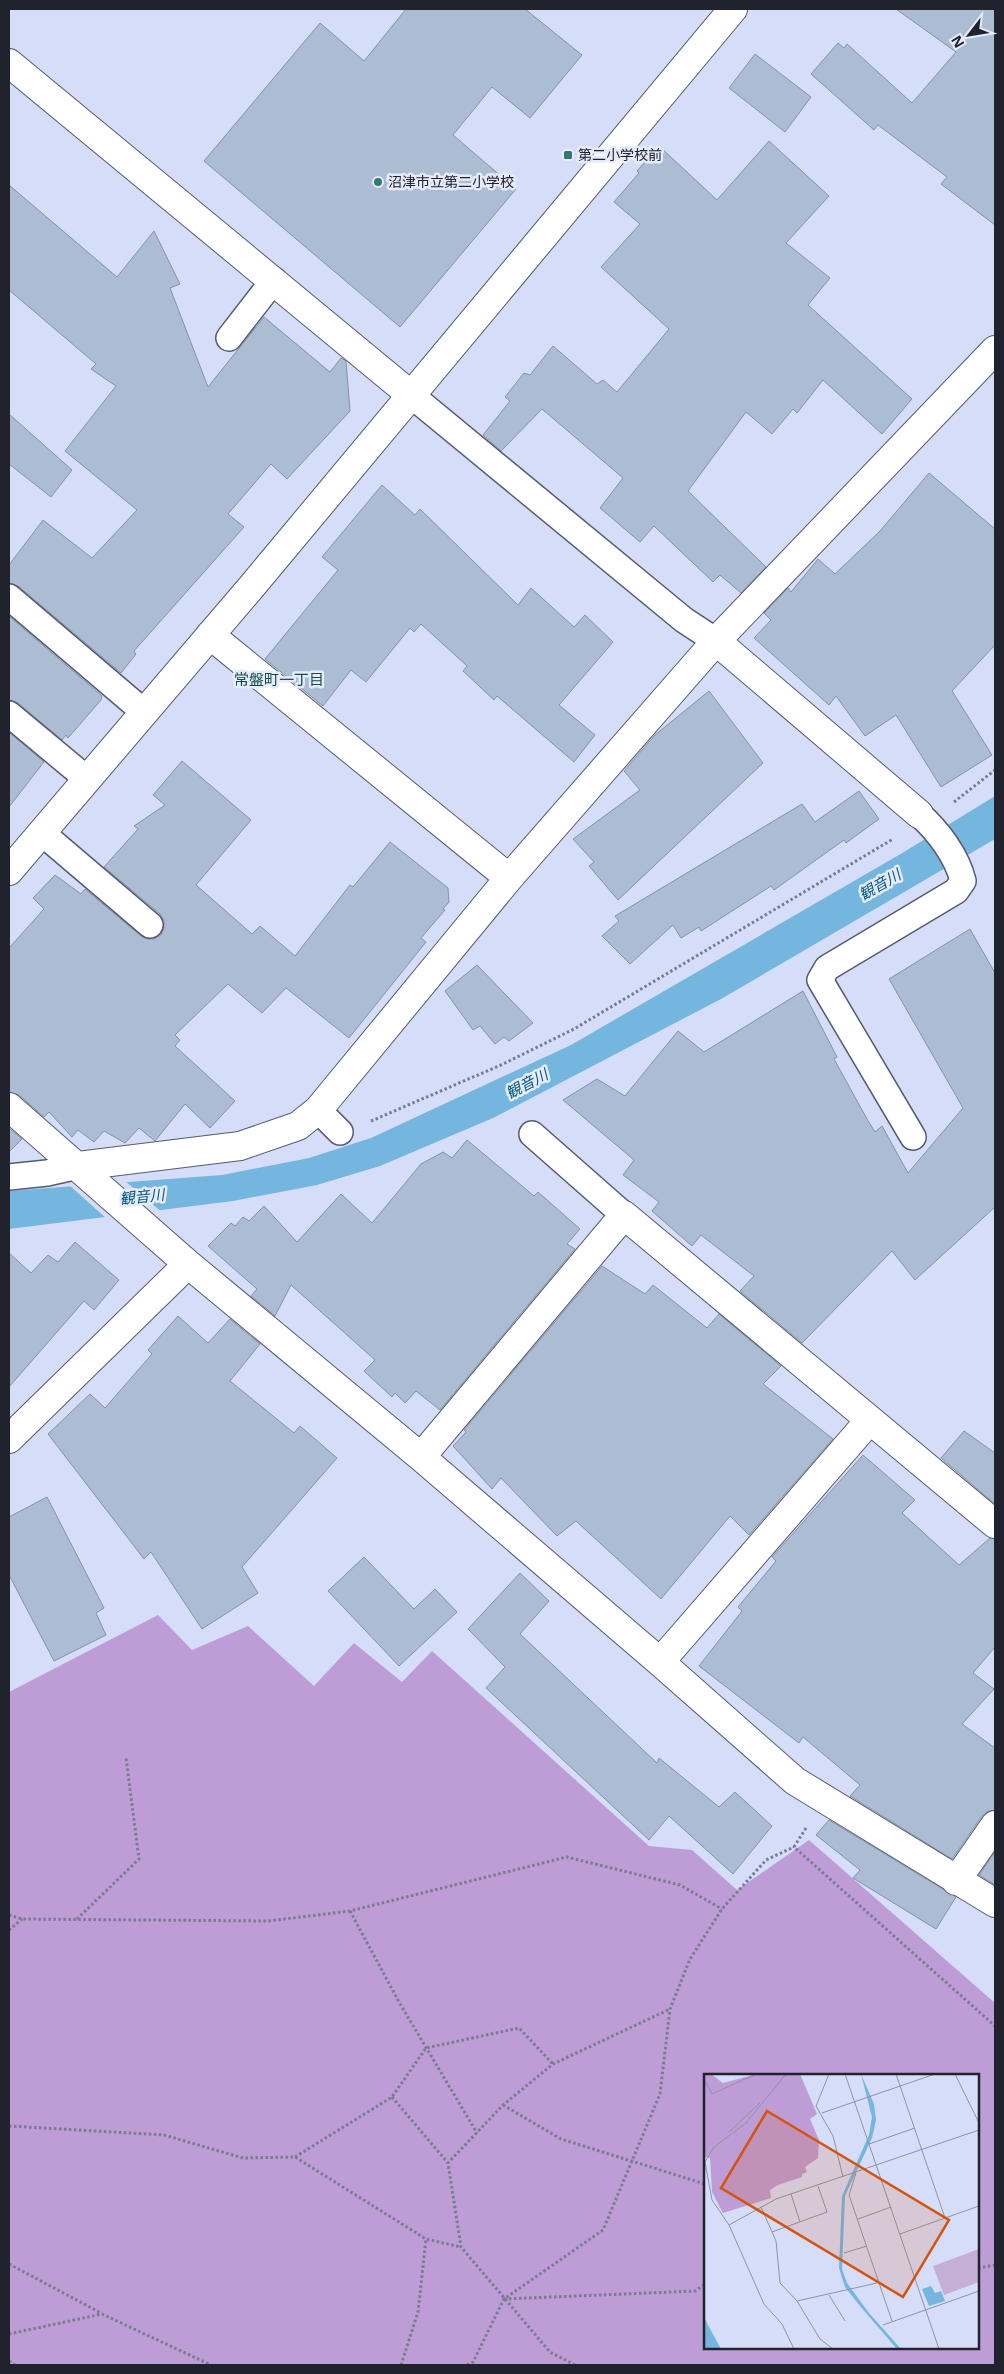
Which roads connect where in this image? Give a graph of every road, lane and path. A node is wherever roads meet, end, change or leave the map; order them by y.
1 (733, 9) edge
2 (9, 63) edge
3 (274, 280) junction
4 (229, 338) dead end
5 (995, 350) edge
6 (412, 395) junction
7 (9, 597) edge
8 (210, 635) junction
9 (716, 641) junction
10 (144, 712) junction
11 (9, 714) edge
12 (995, 770) edge
13 (87, 779) junction
14 (949, 805) dead end
15 (926, 821) joint
16 (42, 833) junction
17 (897, 837) dead end
18 (9, 871) edge
19 (509, 878) junction
20 (150, 925) dead end
21 (9, 1107) edge
22 (318, 1110) junction
23 (340, 1132) joint
24 (532, 1134) dead end
25 (913, 1136) dead end
26 (83, 1171) junction
27 (9, 1176) edge
28 (624, 1216) junction
29 (188, 1264) junction
30 (869, 1420) junction
31 (9, 1439) edge
32 (420, 1457) junction
33 (995, 1524) edge
34 (660, 1662) junction
35 (126, 1758) dead end
36 (823, 1798) junction
37 (995, 1825) edge
38 (794, 1848) junction
39 (956, 1881) junction
40 (995, 1903) edge
41 (722, 1909) junction
42 (350, 1912) junction
43 (9, 1915) edge
44 (22, 1919) junction
45 (76, 1919) junction
46 (9, 1930) edge
47 (670, 2009) junction
48 (995, 2026) edge
49 (426, 2048) junction
50 (553, 2064) junction
51 (392, 2097) junction
52 (503, 2105) junction
53 (9, 2126) edge
54 (477, 2133) junction
55 (295, 2157) junction
56 (630, 2161) junction
57 (448, 2163) junction
58 (704, 2184) edge
59 (426, 2239) junction
60 (461, 2247) junction
61 (9, 2264) edge
62 (995, 2265) edge
63 (979, 2268) edge
64 (704, 2285) edge
65 (504, 2299) junction
66 (102, 2314) junction
67 (9, 2334) edge
68 (9, 2361) edge
69 (15, 2365) edge
70 (212, 2365) edge
71 (401, 2365) edge
72 (467, 2365) edge
73 (575, 2365) edge

1 - 6 street
2 - 3 street
3 - 4 lane
3 - 6 street
5 - 9 street
6 - 8 street
6 - 9 lane
7 - 10 lane
8 - 10 street
8 - 19 street
9 - 15 street
9 - 19 street
10 - 13 street
11 - 13 lane
12 - 14 path
13 - 16 street
15 - 25 lane
16 - 18 street
16 - 20 lane
17 - 23 path
19 - 22 street
21 - 26 street
22 - 23 lane
22 - 26 street
24 - 28 lane
26 - 27 lane
26 - 29 street
28 - 30 street
28 - 32 street
29 - 31 street
29 - 32 street
30 - 33 street
30 - 34 street
32 - 34 street
34 - 36 street
35 - 45 path
36 - 38 path
36 - 39 street
37 - 39 street
38 - 41 path
38 - 48 path
39 - 40 street
41 - 42 path
41 - 47 path
42 - 45 path
42 - 49 path
43 - 44 path
44 - 45 path
44 - 46 path
47 - 50 path
47 - 56 path
49 - 50 path
49 - 51 path
49 - 54 path
50 - 52 path
51 - 55 path
51 - 57 path
52 - 54 path
52 - 56 path
53 - 55 path
54 - 57 path
55 - 59 path
56 - 58 path
56 - 65 path
57 - 60 path
59 - 60 path
59 - 71 path
60 - 65 path
61 - 66 path
62 - 63 path
64 - 65 path
65 - 72 path
65 - 73 path
66 - 67 path
66 - 70 path
68 - 69 path

